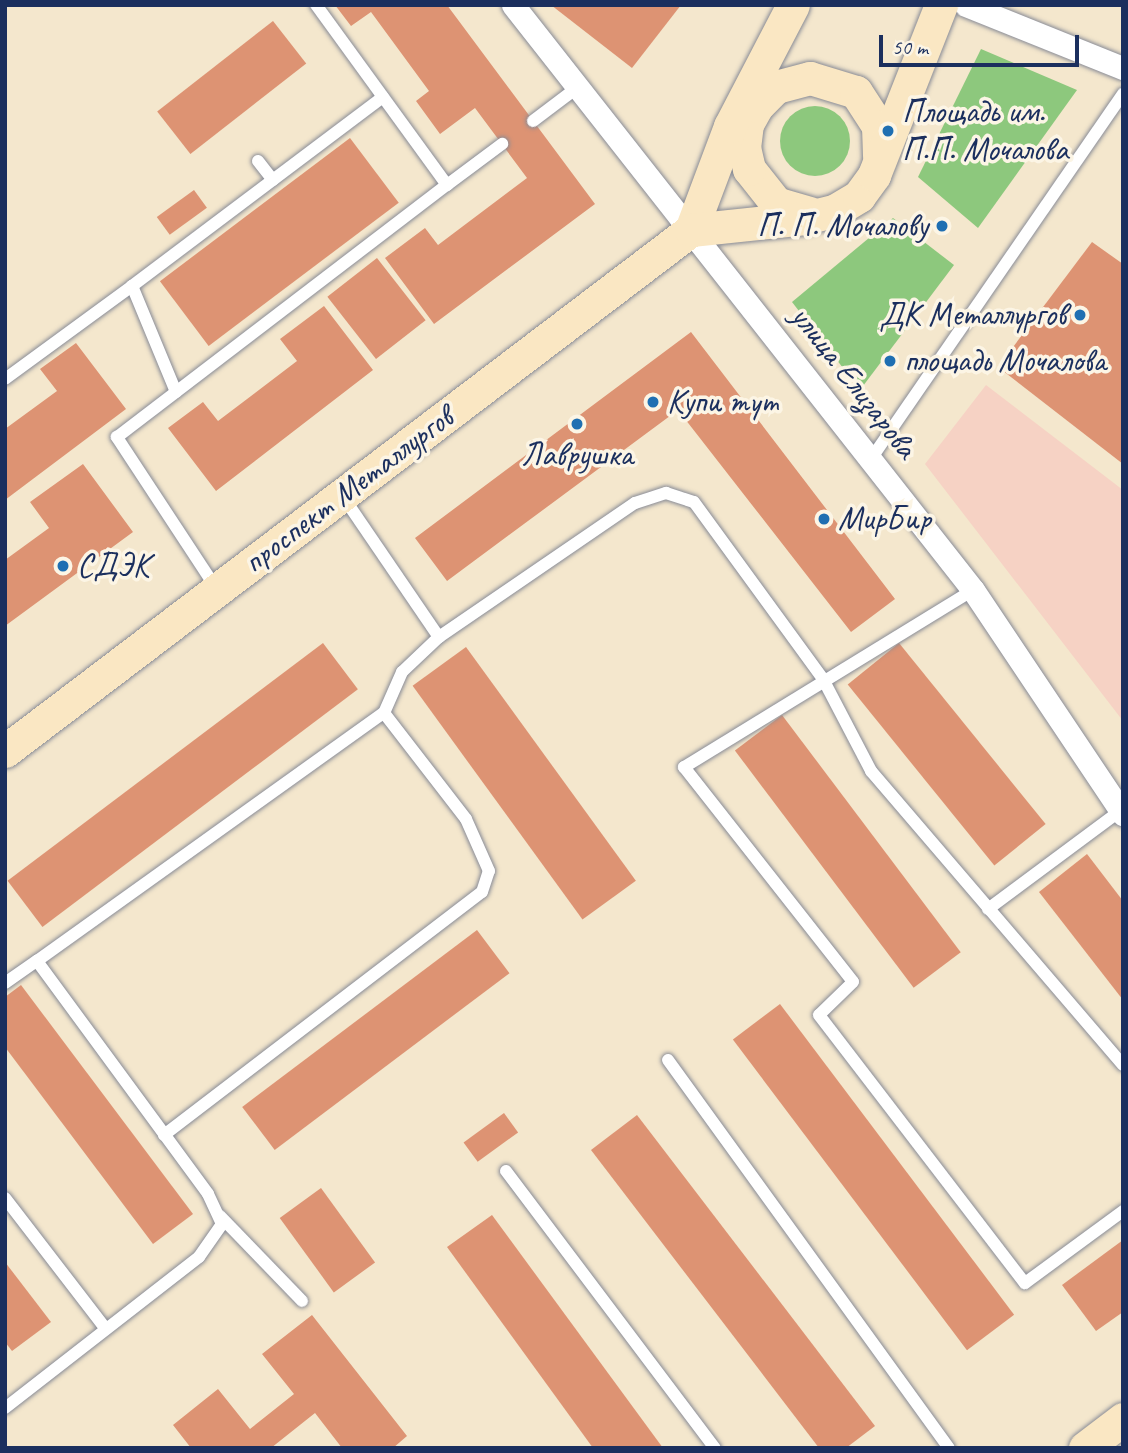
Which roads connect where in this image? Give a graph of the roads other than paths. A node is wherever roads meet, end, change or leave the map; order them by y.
1 (316, 5) edge
2 (513, 5) edge
3 (793, 5) edge
4 (941, 5) edge
5 (966, 5) edge
6 (1123, 68) edge
7 (578, 88) junction
8 (1123, 94) edge
9 (383, 97) junction
10 (751, 111) junction
11 (533, 121) dead end
12 (502, 144) dead end
13 (258, 161) dead end
14 (876, 167) junction
15 (273, 180) junction
16 (447, 185) junction
17 (836, 210) junction
18 (691, 230) junction
19 (132, 286) junction
20 (5, 379) edge
21 (176, 392) junction
22 (871, 459) junction
23 (342, 495) junction
24 (217, 590) junction
25 (974, 590) junction
26 (439, 637) junction
27 (823, 679) junction
28 (384, 713) junction
29 (5, 751) edge
30 (1122, 811) edge
31 (988, 909) junction
32 (37, 961) junction
33 (5, 983) edge
34 (668, 1060) dead end
35 (1123, 1065) edge
36 (164, 1135) junction
37 (506, 1171) dead end
38 (5, 1198) edge
39 (1123, 1210) edge
40 (217, 1213) junction
41 (302, 1301) dead end
42 (106, 1329) junction
43 (5, 1408) edge
44 (1120, 1426) edge
45 (715, 1448) edge
46 (948, 1448) edge
47 (1085, 1448) edge

1 - 9 lane
2 - 7 street, улица Елизарова
3 - 10 street
4 - 14 street
5 - 6 street
7 - 11 lane
7 - 18 street, улица Елизарова
8 - 22 lane
9 - 15 lane
9 - 16 lane
10 - 14 street
10 - 17 street
10 - 18 street
12 - 16 lane
13 - 15 lane
14 - 17 street
15 - 19 lane
16 - 21 lane
17 - 18 street
18 - 22 street, улица Елизарова
18 - 23 street, проспект Металлургов
19 - 20 lane
19 - 21 lane
21 - 24 lane
22 - 25 street, улица Елизарова
23 - 24 street, проспект Металлургов
23 - 26 lane
24 - 29 street, проспект Металлургов
25 - 27 lane
25 - 30 street, улица Елизарова
26 - 27 lane
26 - 28 lane
27 - 31 lane
27 - 39 lane
28 - 32 lane
28 - 36 lane
30 - 31 lane
31 - 35 lane
32 - 33 lane
32 - 36 lane
34 - 46 lane
36 - 40 lane
37 - 45 lane
38 - 42 lane
40 - 41 lane
40 - 42 lane
42 - 43 lane
44 - 47 street

